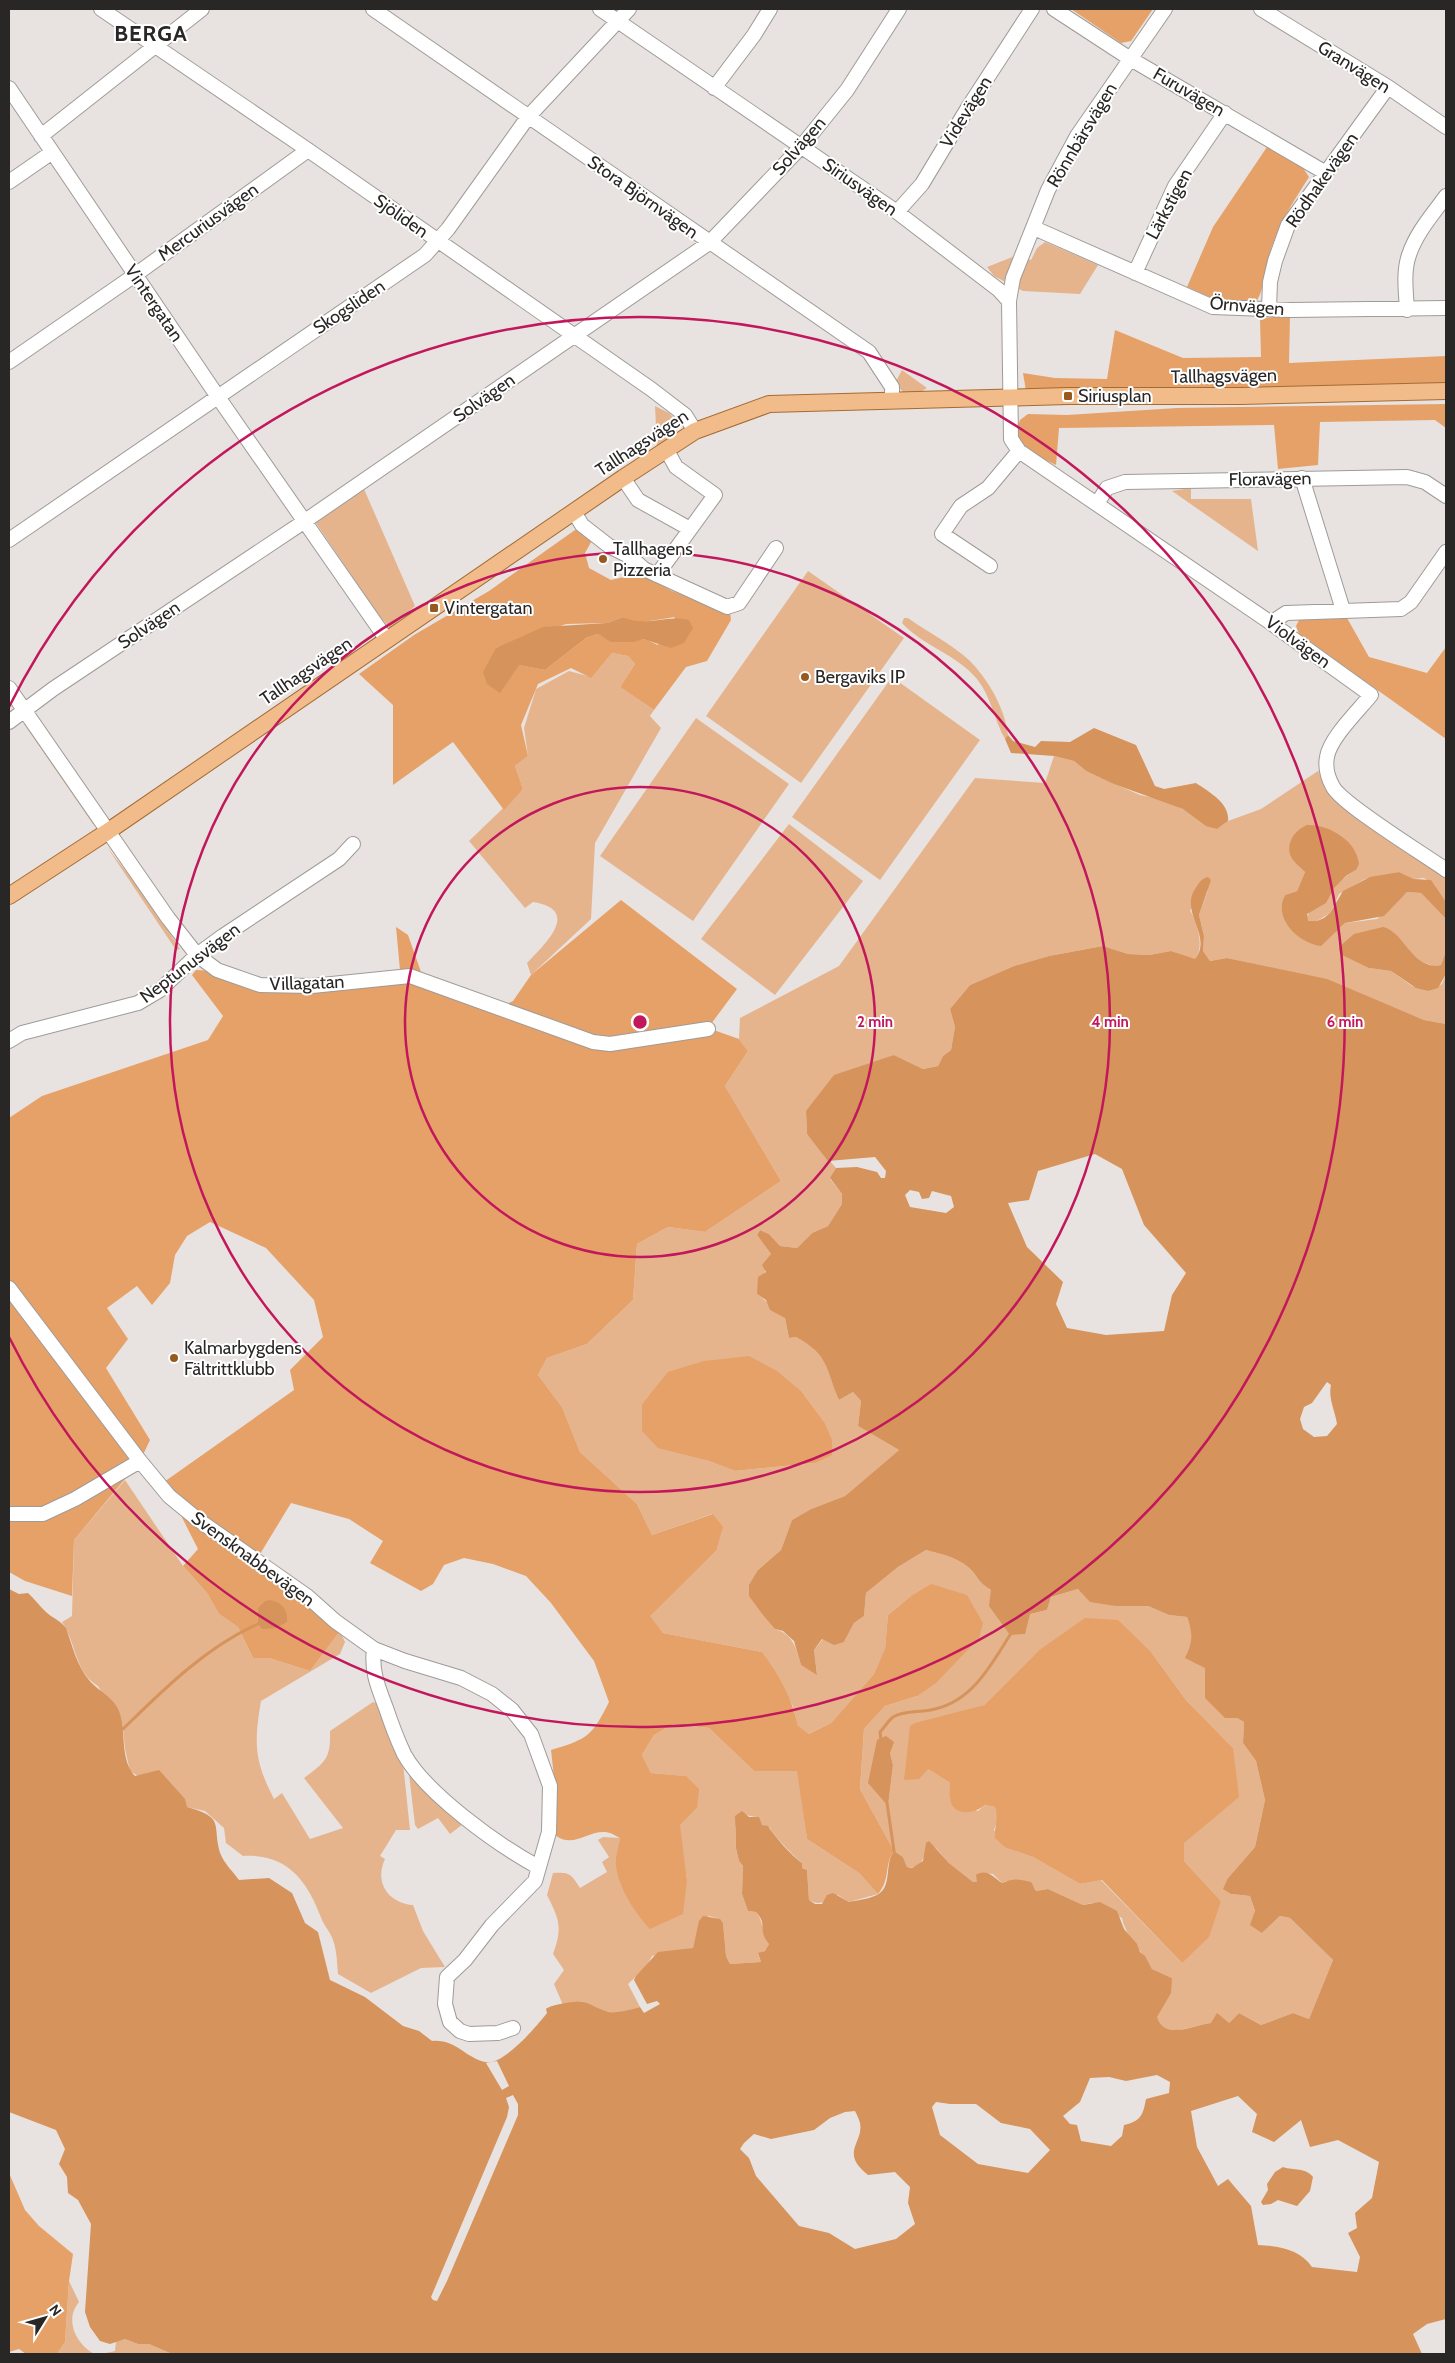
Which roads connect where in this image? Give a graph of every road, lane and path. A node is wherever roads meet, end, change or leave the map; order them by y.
1 (101, 9) edge
2 (202, 9) edge
3 (373, 9) edge
4 (600, 9) edge
5 (629, 9) edge
6 (770, 9) edge
7 (899, 9) edge
8 (1032, 9) edge
9 (1054, 9) edge
10 (1166, 9) edge
11 (1261, 9) edge
12 (618, 21) junction
13 (155, 46) junction
14 (1129, 58) junction
15 (1388, 87) junction
16 (9, 88) edge
17 (714, 88) junction
18 (1225, 113) junction
19 (528, 117) junction
20 (1446, 127) edge
21 (41, 136) junction
22 (801, 146) junction
23 (308, 150) junction
24 (51, 152) junction
25 (1326, 173) junction
26 (9, 182) edge
27 (1446, 196) edge
28 (897, 212) junction
29 (1034, 228) junction
30 (438, 242) junction
31 (709, 243) junction
32 (1135, 273) junction
33 (135, 275) junction
34 (1009, 301) junction
35 (1446, 308) edge
36 (1269, 309) junction
37 (1407, 310) junction
38 (574, 335) junction
39 (9, 362) edge
40 (1446, 391) edge
41 (218, 397) junction
42 (1011, 398) junction
43 (892, 401) junction
44 (695, 431) junction
45 (666, 450) junction
46 (1019, 451) junction
47 (623, 478) junction
48 (1302, 478) junction
49 (1446, 496) edge
50 (1098, 502) junction
51 (574, 512) junction
52 (305, 521) junction
53 (690, 529) junction
54 (9, 540) edge
55 (776, 548) dead end
56 (1446, 552) edge
57 (990, 566) dead end
58 (657, 575) junction
59 (1343, 610) junction
60 (1271, 623) junction
61 (387, 640) junction
62 (9, 688) edge
63 (24, 711) junction
64 (9, 722) edge
65 (107, 832) junction
66 (353, 844) dead end
67 (1446, 870) edge
68 (9, 896) edge
69 (197, 955) junction
70 (708, 1029) dead end
71 (9, 1041) edge
72 (9, 1288) edge
73 (140, 1461) junction
74 (9, 1514) edge
75 (374, 1649) junction
76 (538, 1867) junction
77 (514, 2028) dead end

1 - 13 street, Sjöliden
2 - 13 street
3 - 19 street, Stora Björnvägen
4 - 12 street, Siriusvägen
5 - 12 street, Skogsliden
6 - 17 street
7 - 22 street, Solvägen
8 - 28 street, Videvägen
9 - 14 street, Furuvägen
10 - 14 street, Rönnbärsvägen
11 - 15 street, Granvägen
12 - 17 street, Siriusvägen
12 - 19 street, Skogsliden
13 - 21 street
13 - 23 street, Sjöliden
14 - 18 street, Furuvägen
14 - 29 street, Rönnbärsvägen
15 - 20 street, Granvägen
15 - 25 street, Rödhakevägen
16 - 21 street, Vintergatan
17 - 22 street, Siriusvägen
18 - 25 street, Furuvägen
18 - 32 street, Lärkstigen
19 - 30 street, Skogsliden
19 - 31 street, Stora Björnvägen
21 - 24 street, Vintergatan
22 - 28 street, Siriusvägen
22 - 31 street, Solvägen
23 - 30 street, Sjöliden
23 - 33 street, Mercuriusvägen
24 - 26 street
24 - 33 street, Vintergatan
25 - 36 street, Rödhakevägen
27 - 37 street
28 - 34 street, Siriusvägen
29 - 32 street, Örnvägen
29 - 34 street, Rönnbärsvägen
30 - 38 street, Sjöliden
30 - 41 street, Skogsliden
31 - 38 street, Solvägen
31 - 43 street, Stora Björnvägen
32 - 36 street, Örnvägen
33 - 39 street, Mercuriusvägen
33 - 41 street, Vintergatan
34 - 42 street
35 - 37 street, Örnvägen
36 - 37 street, Örnvägen
38 - 44 street, Sjöliden
38 - 52 street, Solvägen
40 - 42 main road, Tallhagsvägen
41 - 52 street, Vintergatan
41 - 54 street, Skogsliden
42 - 43 main road, Tallhagsvägen
42 - 46 street
43 - 44 main road, Tallhagsvägen
44 - 45 main road, Tallhagsvägen
45 - 47 main road, Tallhagsvägen
45 - 53 street
46 - 50 street, Violvägen
46 - 57 street
47 - 51 main road, Tallhagsvägen
47 - 53 street
48 - 49 street, Floravägen
48 - 50 street, Floravägen
48 - 59 street
50 - 60 street, Violvägen
51 - 58 street
51 - 61 main road, Tallhagsvägen
52 - 61 street, Vintergatan
52 - 63 street, Solvägen
53 - 58 street
55 - 58 street
56 - 59 street
59 - 60 street
60 - 67 street, Violvägen
61 - 65 main road, Tallhagsvägen
62 - 63 street, Villagatan
63 - 64 street, Solvägen
63 - 65 street, Villagatan
65 - 68 main road, Tallhagsvägen
65 - 69 street, Villagatan
66 - 69 street, Neptunusvägen
69 - 70 street, Villagatan
69 - 71 street, Neptunusvägen
72 - 73 street, Svensknabbevägen
73 - 74 street
73 - 75 street, Svensknabbevägen
75 - 76 street
75 - 76 street, Svensknabbevägen
76 - 77 street, Svensknabbevägen

